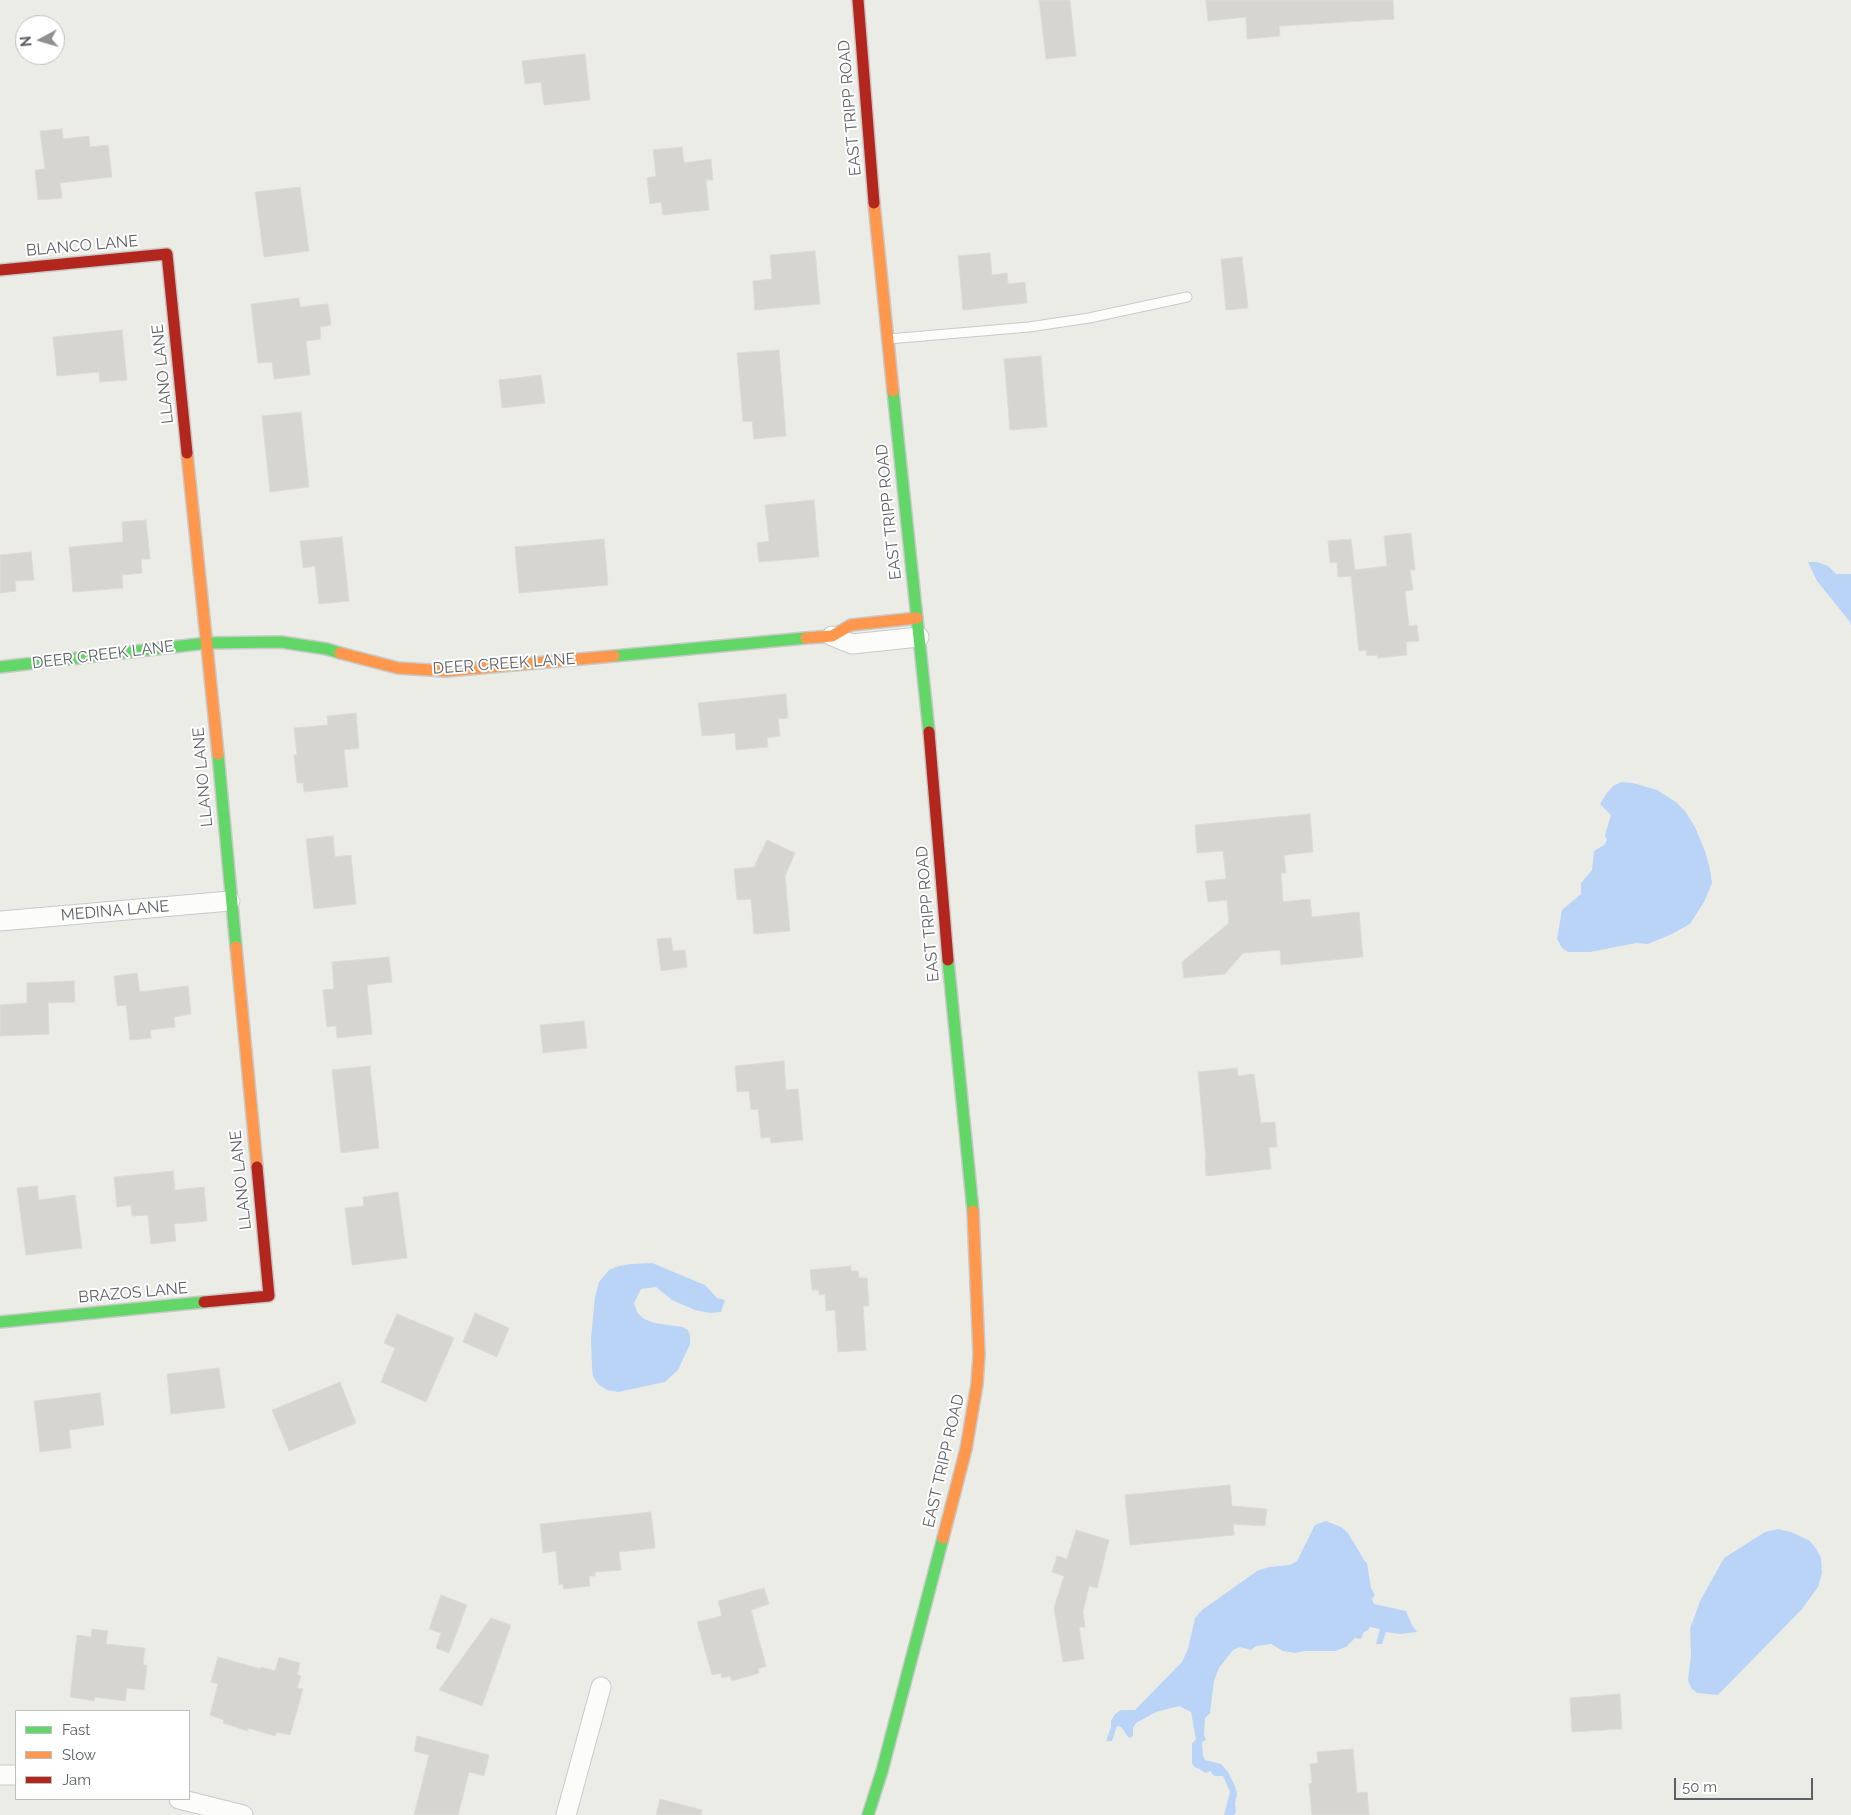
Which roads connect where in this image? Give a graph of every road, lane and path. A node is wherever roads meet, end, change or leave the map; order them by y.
1 (858, 0) edge
2 (167, 254) joint
3 (0, 270) edge
4 (1187, 297) dead end
5 (887, 339) junction
6 (918, 628) junction
7 (832, 636) joint
8 (207, 643) junction
9 (0, 667) edge
10 (230, 901) junction
11 (0, 921) edge
12 (269, 1296) joint
13 (0, 1322) edge
14 (601, 1687) dead end
15 (0, 1775) edge
16 (15, 1775) edge
17 (183, 1800) edge
18 (243, 1815) edge
19 (566, 1815) edge
20 (868, 1815) edge

1 - 5 street, EAST TRIPP ROAD
2 - 3 street, BLANCO LANE
2 - 8 street, LLANO LANE
4 - 5 lane
5 - 6 street, EAST TRIPP ROAD
6 - 7 street, DEER CREEK LANE
6 - 20 street, EAST TRIPP ROAD
7 - 8 street, DEER CREEK LANE
8 - 9 street, DEER CREEK LANE
8 - 10 street, LLANO LANE
10 - 11 street, MEDINA LANE
10 - 12 street, LLANO LANE
12 - 13 street, BRAZOS LANE
14 - 19 street
15 - 16 street
17 - 18 street

